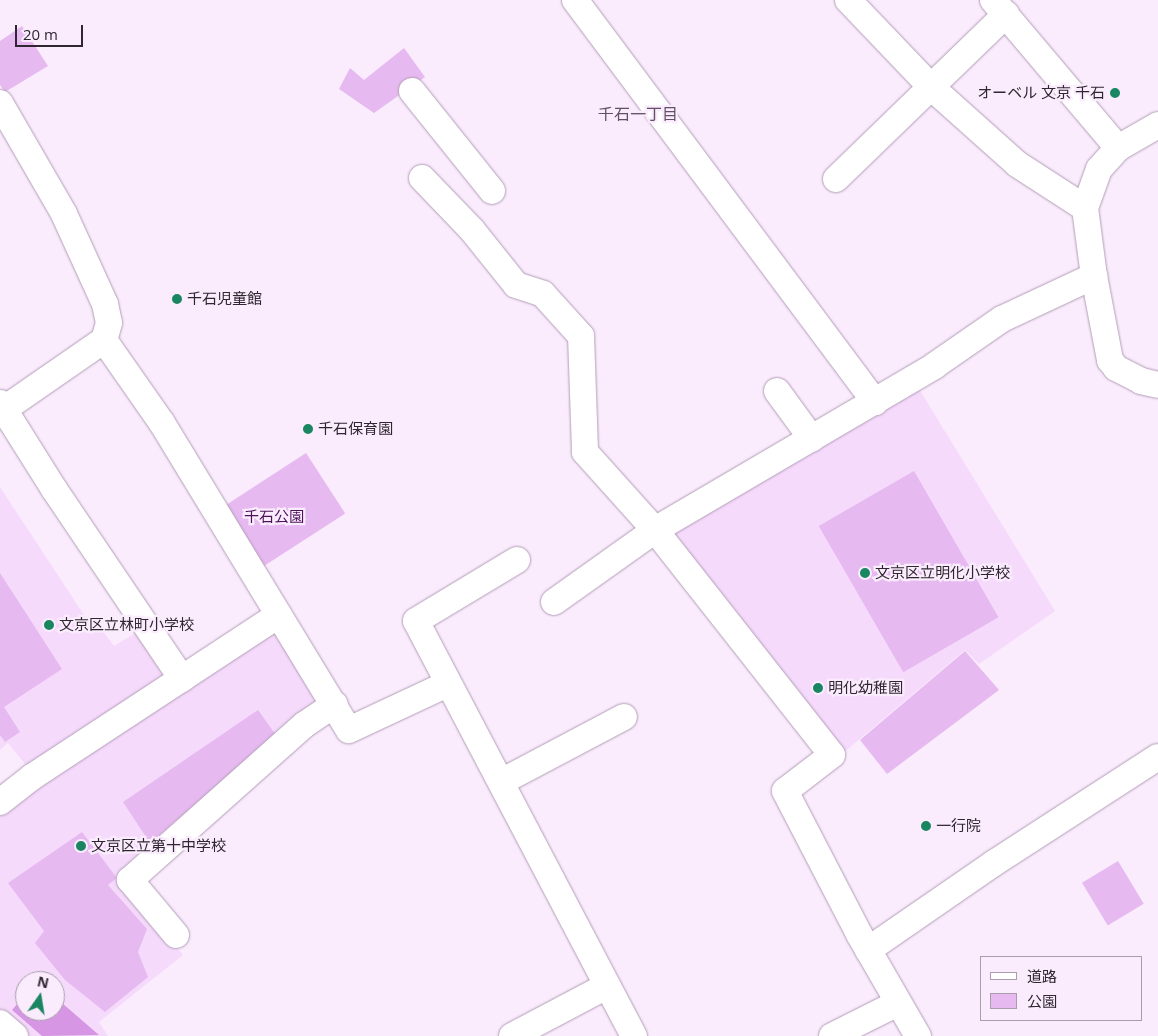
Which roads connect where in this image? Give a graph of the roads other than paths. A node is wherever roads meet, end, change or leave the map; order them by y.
1 (575, 0) edge
2 (848, 0) edge
3 (1002, 5) edge
4 (931, 87) junction
5 (412, 91) dead end
6 (0, 103) edge
7 (1158, 125) edge
8 (1118, 148) junction
9 (422, 178) dead end
10 (836, 178) dead end
11 (492, 192) dead end
12 (1085, 208) junction
13 (1094, 276) junction
14 (104, 340) junction
15 (1158, 385) edge
16 (777, 391) dead end
17 (875, 402) junction
18 (1, 408) edge
19 (812, 439) junction
20 (655, 530) junction
21 (517, 560) dead end
22 (554, 602) dead end
23 (279, 615) junction
24 (182, 679) junction
25 (447, 684) junction
26 (335, 704) junction
27 (624, 717) dead end
28 (1158, 757) edge
29 (501, 782) junction
30 (0, 802) edge
31 (176, 935) dead end
32 (868, 950) junction
33 (607, 986) junction
34 (898, 1003) junction
35 (0, 1023) edge
36 (15, 1036) edge
37 (512, 1036) edge
38 (634, 1036) edge
39 (832, 1036) edge
40 (918, 1036) edge

1 - 17 street
2 - 4 street
3 - 4 street
3 - 8 street
4 - 10 street
4 - 12 street
5 - 11 street
6 - 14 street
7 - 8 street
8 - 12 street
9 - 20 street
12 - 13 street
13 - 15 street
13 - 17 street
14 - 18 street
14 - 23 street
16 - 19 street
17 - 19 street
18 - 24 street
19 - 20 street
20 - 22 street
20 - 32 street
21 - 25 street
23 - 24 street
23 - 26 street
24 - 30 street
25 - 26 street
25 - 29 street
26 - 31 street
27 - 29 street
28 - 32 street
29 - 33 street
32 - 34 street
33 - 37 street
33 - 38 street
34 - 39 street
34 - 40 street
35 - 36 street

